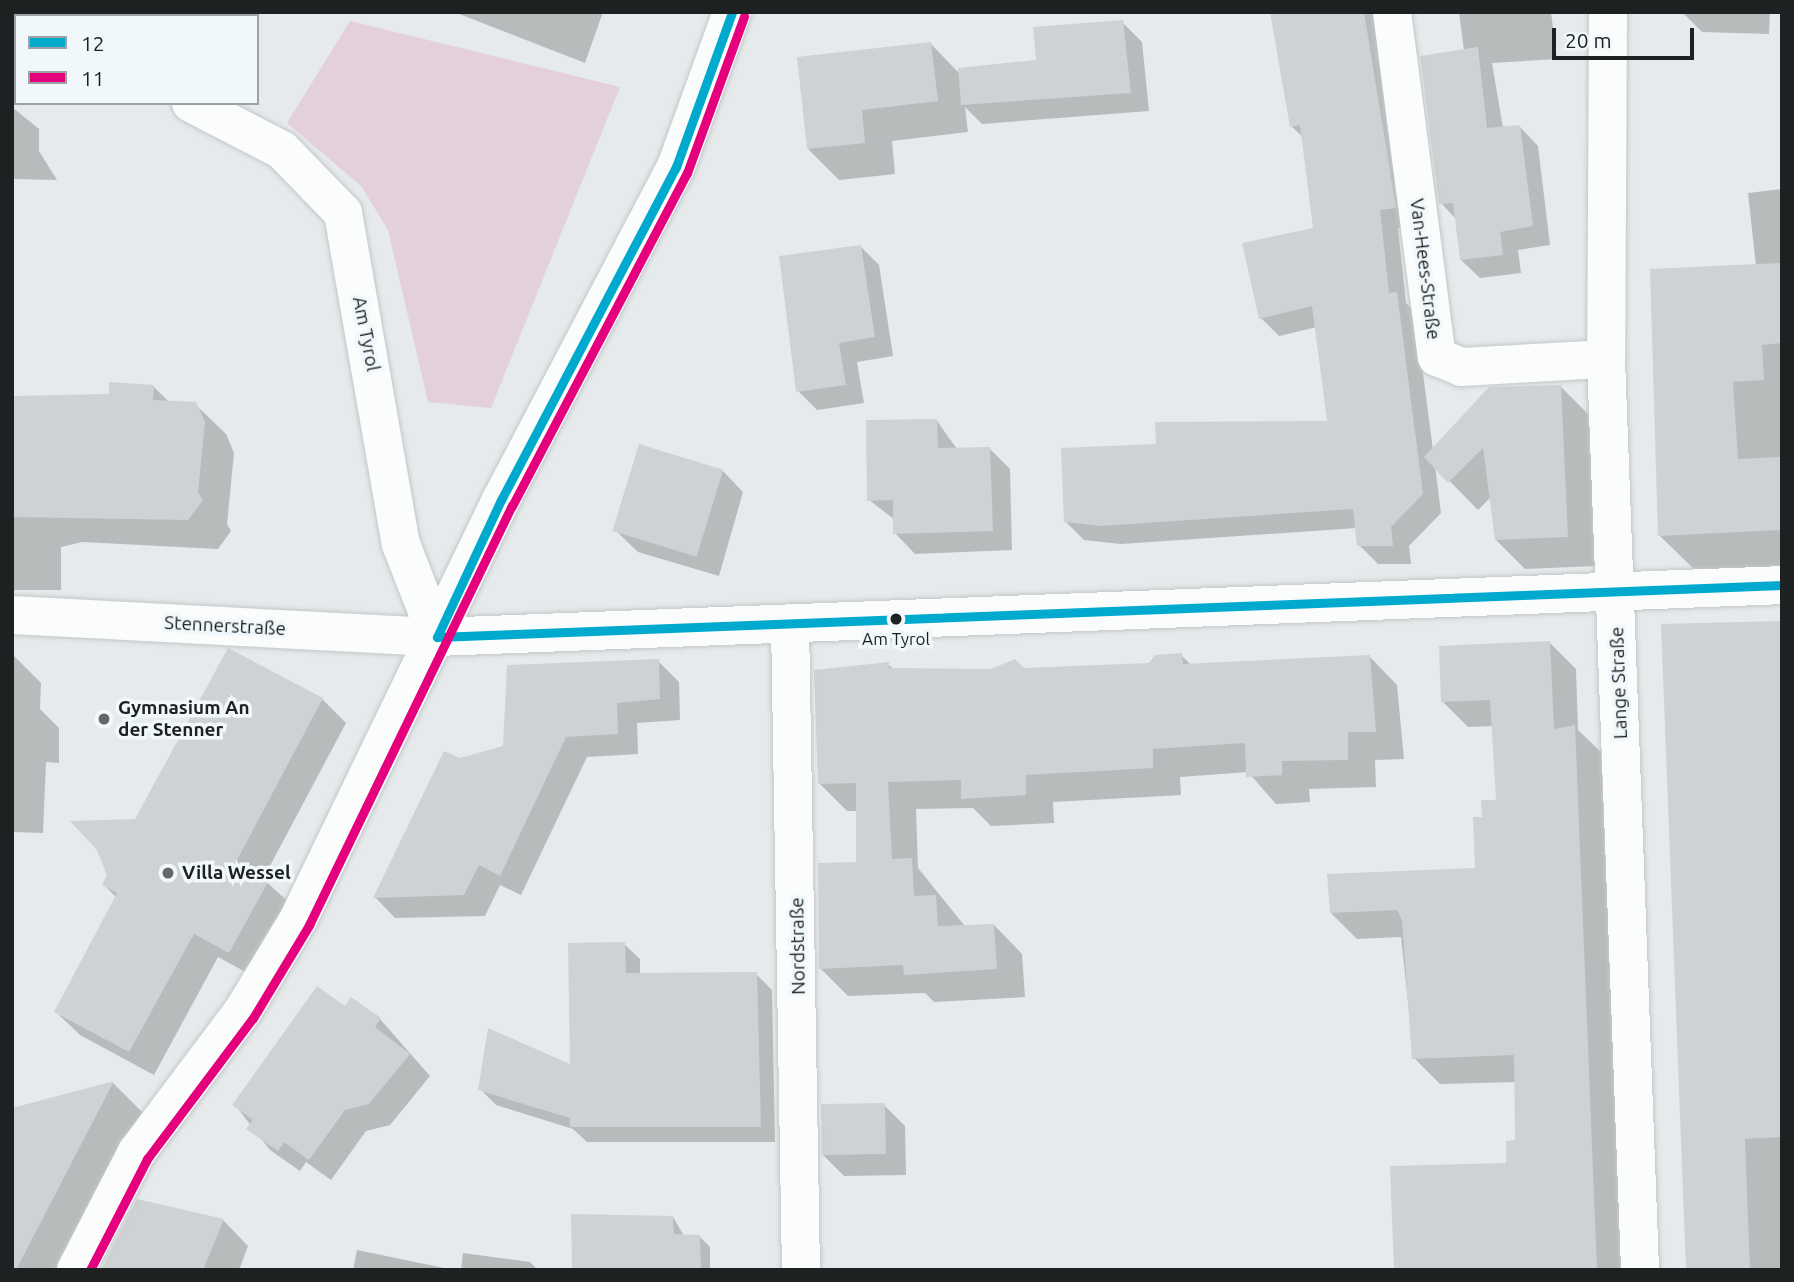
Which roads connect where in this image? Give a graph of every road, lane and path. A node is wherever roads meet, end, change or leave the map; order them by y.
1 (732, 12) edge
2 (1392, 12) edge
3 (1608, 12) edge
4 (195, 105) edge
5 (1606, 359) junction
6 (1782, 585) edge
7 (1616, 594) junction
8 (12, 615) edge
9 (790, 623) junction
10 (437, 637) junction
11 (76, 1270) edge
12 (801, 1270) edge
13 (1640, 1270) edge

1 - 10 street
2 - 5 street, Van-Hees-Straße
3 - 5 street, Lange Straße
4 - 10 street, Am Tyrol
5 - 7 street, Lange Straße
6 - 7 street, Stennerstraße
7 - 9 street, Stennerstraße
7 - 13 street, Lange Straße
8 - 10 street, Stennerstraße
9 - 10 street, Stennerstraße
9 - 12 street, Nordstraße
10 - 11 street

